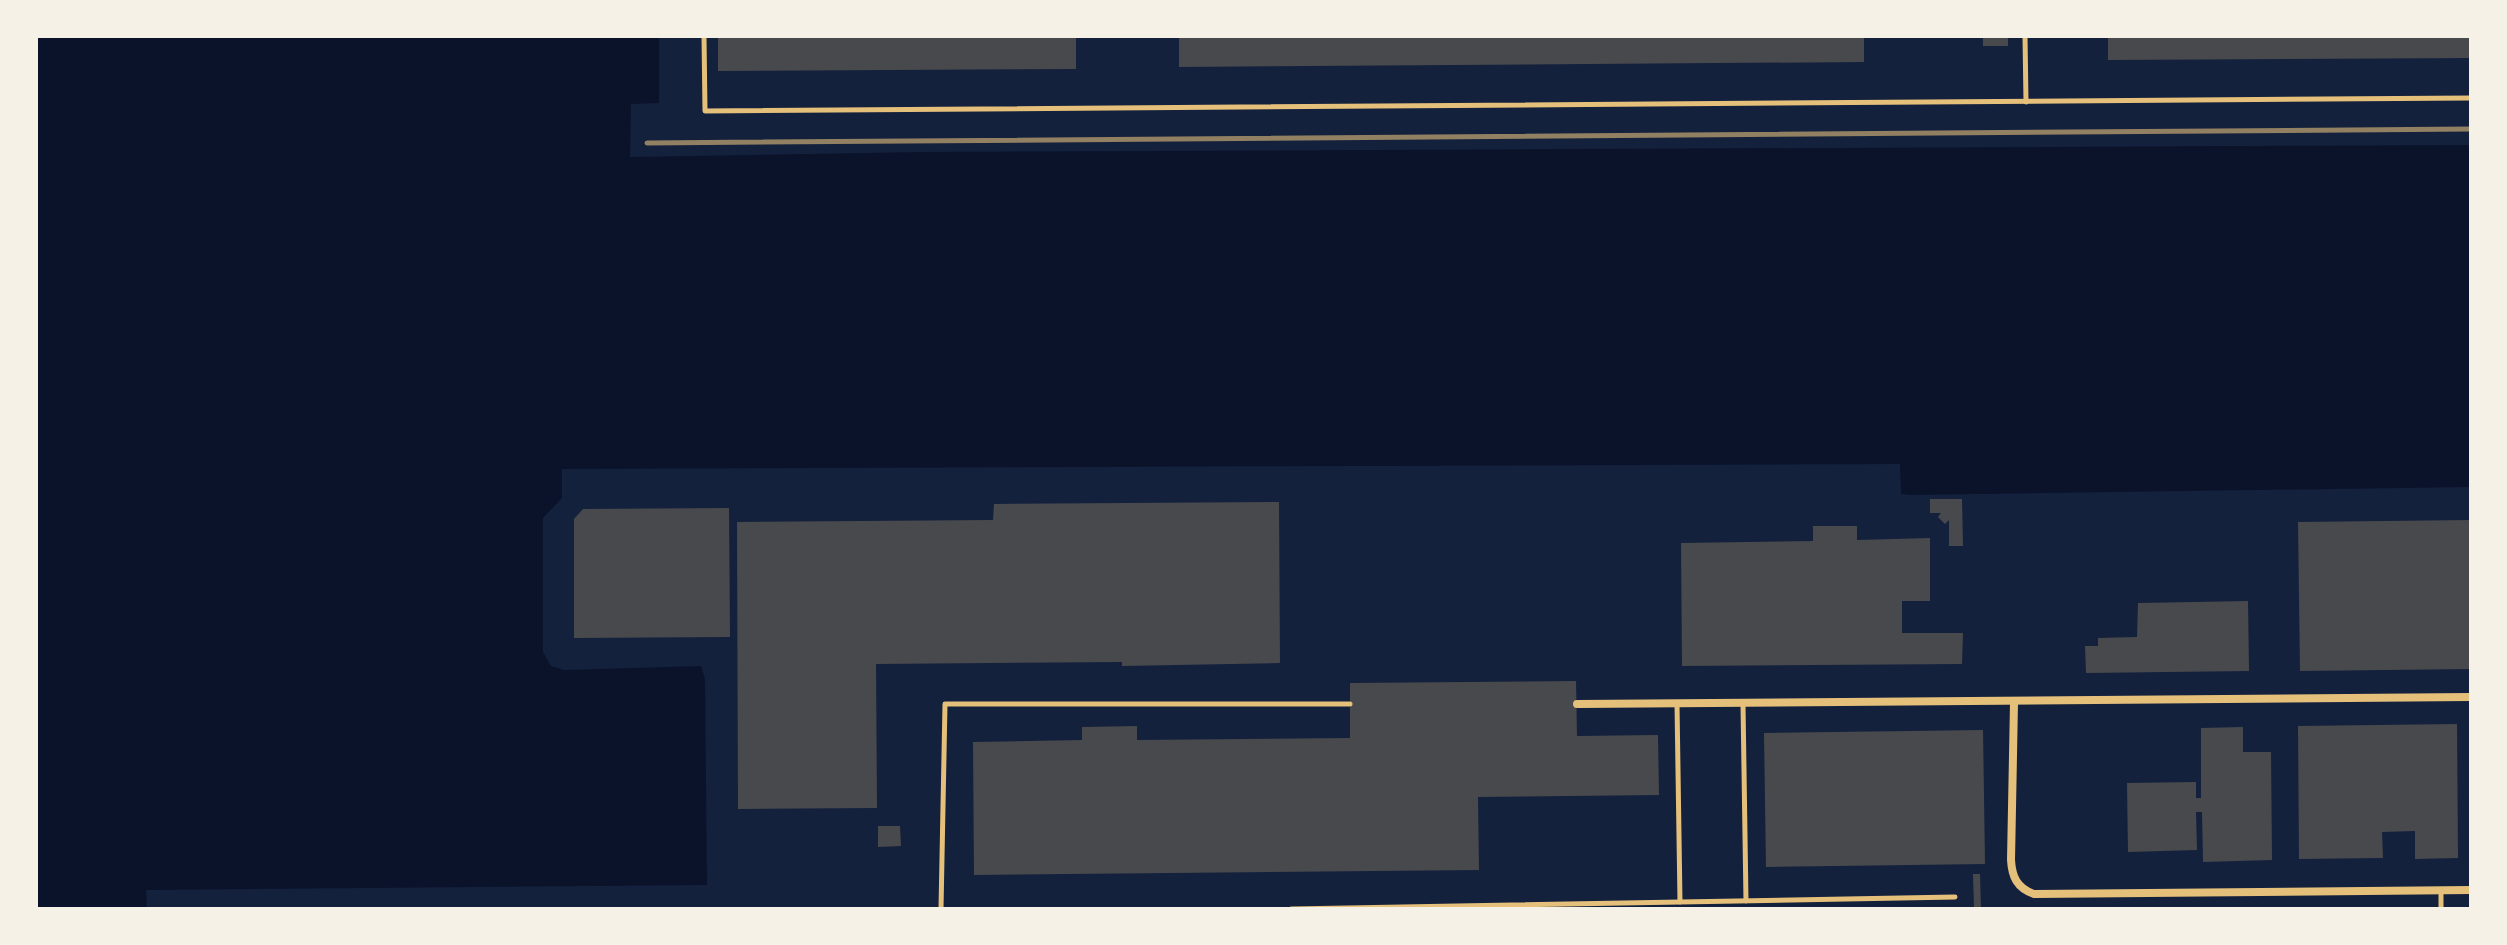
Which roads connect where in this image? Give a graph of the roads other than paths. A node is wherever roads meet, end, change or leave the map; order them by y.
1 (704, 36) edge
2 (2025, 36) edge
3 (2471, 98) edge
4 (2026, 102) junction
5 (2471, 697) edge
6 (2014, 703) junction
7 (1350, 704) dead end
8 (1577, 704) dead end
9 (1677, 704) junction
10 (1743, 704) junction
11 (2441, 890) junction
12 (2471, 890) edge
13 (1955, 897) dead end
14 (1706, 901) junction
15 (1746, 901) junction
16 (1680, 902) junction
17 (941, 909) edge
18 (1291, 909) edge
19 (1706, 909) edge
20 (2441, 909) edge

1 - 4 lane
2 - 4 lane
3 - 4 lane
5 - 6 street
6 - 10 street
6 - 11 street
7 - 17 lane
8 - 9 street
9 - 10 street
9 - 16 lane
10 - 15 lane
11 - 12 street
11 - 20 lane
13 - 15 lane
14 - 15 lane
14 - 16 lane
14 - 19 lane
16 - 18 lane

